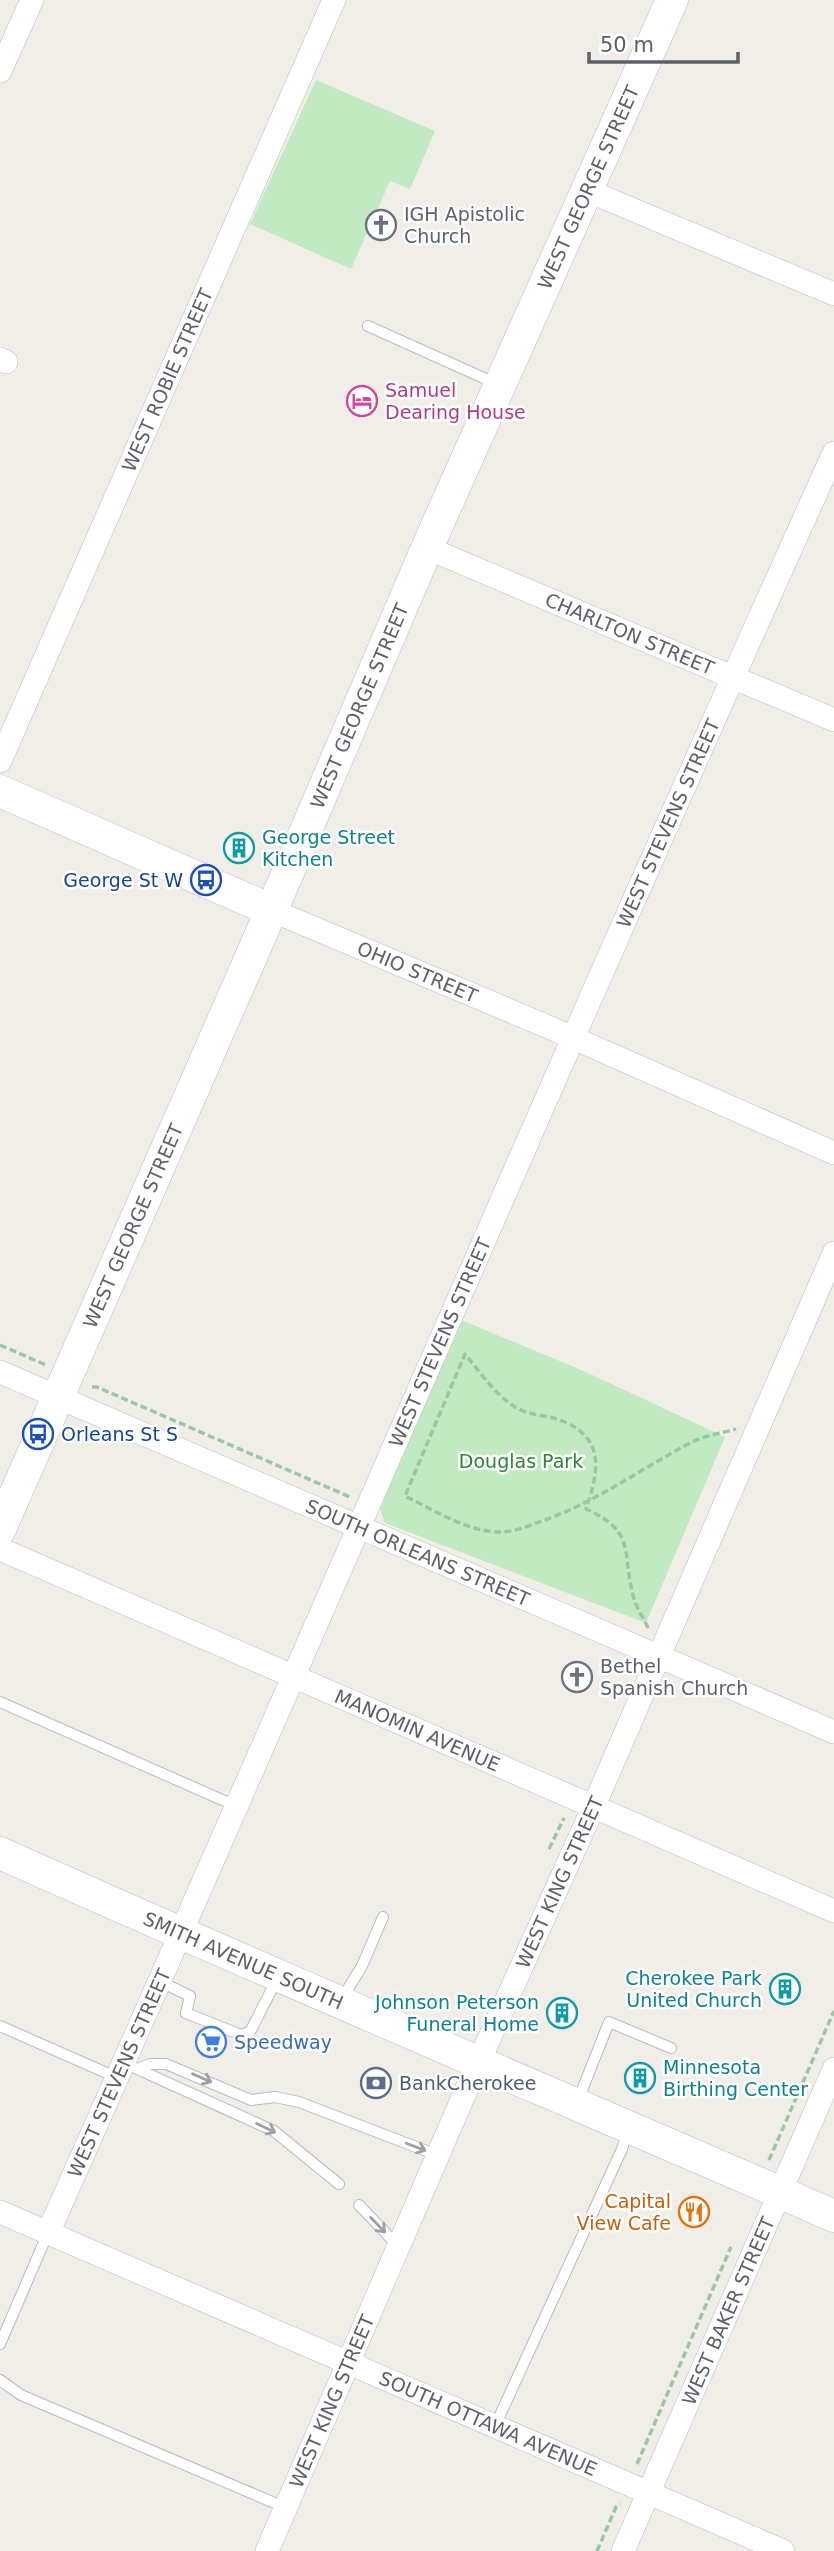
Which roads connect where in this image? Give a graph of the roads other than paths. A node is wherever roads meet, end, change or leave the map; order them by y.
1 (32, 0) edge
2 (334, 0) edge
3 (672, 0) edge
4 (0, 71) edge
5 (586, 190) junction
6 (834, 294) edge
7 (368, 326) dead end
8 (499, 385) junction
9 (834, 453) edge
10 (427, 548) junction
11 (732, 678) junction
12 (834, 720) edge
13 (0, 761) edge
14 (0, 791) edge
15 (271, 910) junction
16 (572, 1038) junction
17 (834, 1153) edge
18 (834, 1253) edge
19 (0, 1372) edge
20 (58, 1398) junction
21 (358, 1528) junction
22 (0, 1529) edge
23 (0, 1549) edge
24 (659, 1656) junction
25 (295, 1675) junction
26 (0, 1702) edge
27 (834, 1732) edge
28 (236, 1806) junction
29 (593, 1808) junction
30 (0, 1853) edge
31 (834, 1911) edge
32 (383, 1917) dead end
33 (182, 1935) junction
34 (278, 1976) junction
35 (161, 1982) junction
36 (340, 2003) junction
37 (0, 2026) edge
38 (671, 2048) dead end
39 (478, 2062) junction
40 (834, 2068) edge
41 (127, 2070) junction
42 (577, 2103) junction
43 (629, 2126) junction
44 (438, 2155) junction
45 (773, 2181) junction
46 (339, 2184) dead end
47 (359, 2205) dead end
48 (0, 2212) edge
49 (834, 2216) edge
50 (48, 2233) junction
51 (398, 2246) junction
52 (0, 2344) edge
53 (347, 2362) junction
54 (0, 2380) edge
55 (495, 2426) junction
56 (648, 2492) junction
57 (284, 2507) junction
58 (267, 2551) edge
59 (623, 2551) edge
60 (783, 2551) edge

1 - 4 street
2 - 13 street, WEST ROBIE STREET
3 - 5 street, WEST GEORGE STREET
5 - 6 street
5 - 8 street, WEST GEORGE STREET
7 - 8 lane
8 - 10 street, WEST GEORGE STREET
9 - 11 street, WEST STEVENS STREET
10 - 11 street, CHARLTON STREET
10 - 15 street, WEST GEORGE STREET
11 - 12 street, CHARLTON STREET
11 - 16 street, WEST STEVENS STREET
14 - 15 street, OHIO STREET
15 - 16 street, OHIO STREET
15 - 20 street, WEST GEORGE STREET
16 - 17 street, OHIO STREET
16 - 21 street, WEST STEVENS STREET
18 - 24 street, WEST KING STREET
19 - 20 street, SOUTH ORLEANS STREET
20 - 21 street, SOUTH ORLEANS STREET
20 - 22 street, WEST GEORGE STREET
21 - 24 street, SOUTH ORLEANS STREET
21 - 25 street, WEST STEVENS STREET
23 - 25 street, MANOMIN AVENUE
24 - 27 street, SOUTH ORLEANS STREET
24 - 29 street, WEST KING STREET
25 - 28 street, WEST STEVENS STREET
25 - 29 street, MANOMIN AVENUE
26 - 28 lane
28 - 33 street, WEST STEVENS STREET
29 - 31 street, MANOMIN AVENUE
29 - 39 street, WEST KING STREET
30 - 33 street, SMITH AVENUE SOUTH
32 - 36 lane
33 - 34 street, SMITH AVENUE SOUTH
33 - 35 street, WEST STEVENS STREET
34 - 35 lane
34 - 36 street, SMITH AVENUE SOUTH
35 - 41 street, WEST STEVENS STREET
36 - 39 street, SMITH AVENUE SOUTH
37 - 41 lane
38 - 42 lane
39 - 42 street, SMITH AVENUE SOUTH
39 - 44 street, WEST KING STREET
40 - 45 street, WEST BAKER STREET
41 -> 44 lane
41 -> 46 lane
41 - 50 street, WEST STEVENS STREET
42 - 43 street, SMITH AVENUE SOUTH
43 - 45 street, SMITH AVENUE SOUTH
43 - 55 lane
44 - 51 street, WEST KING STREET
45 - 49 street, SMITH AVENUE SOUTH
45 - 56 street, WEST BAKER STREET
47 -> 51 lane
48 - 50 street, SOUTH OTTAWA AVENUE
50 - 52 lane
50 - 53 street, SOUTH OTTAWA AVENUE
51 - 53 street, WEST KING STREET
53 - 55 street, SOUTH OTTAWA AVENUE
53 - 57 street, WEST KING STREET
54 - 57 lane
55 - 56 street, SOUTH OTTAWA AVENUE
56 - 59 street, WEST BAKER STREET
56 - 60 street, SOUTH OTTAWA AVENUE
57 - 58 street, WEST KING STREET

